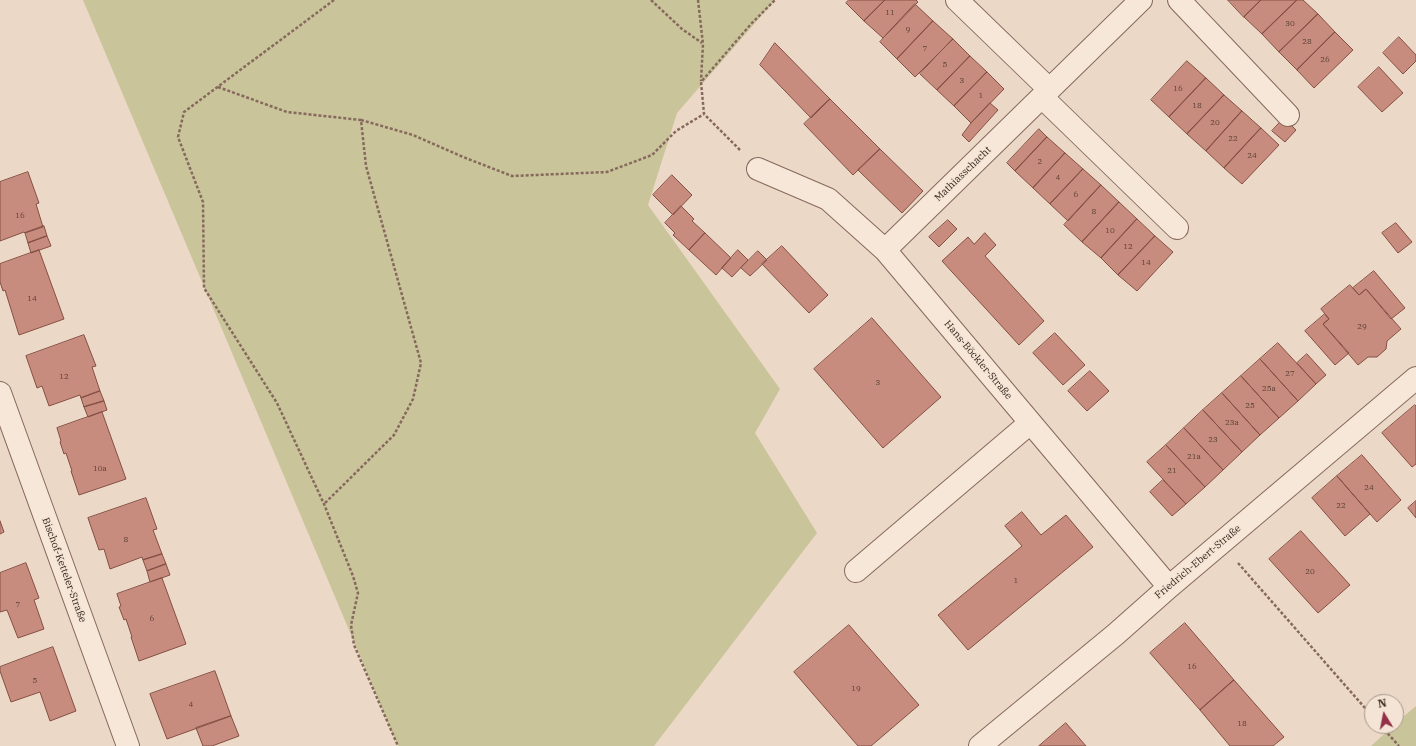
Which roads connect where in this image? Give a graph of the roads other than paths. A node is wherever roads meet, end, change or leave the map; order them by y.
1 (957, 0) edge
2 (1141, 0) edge
3 (1179, 0) edge
4 (1045, 93) junction
5 (1288, 115) dead end
6 (758, 169) road end
7 (1177, 228) dead end
8 (885, 250) junction
9 (1416, 378) edge
10 (0, 393) edge
11 (1030, 423) junction
12 (856, 571) dead end
13 (1169, 587) junction
14 (128, 746) edge
15 (980, 746) edge

1 - 4 street
2 - 4 street, Mathiasschacht
3 - 5 street
4 - 7 street
4 - 8 street, Mathiasschacht
6 - 8 street, Hans-Böckler-Straße
8 - 11 street, Hans-Böckler-Straße
9 - 13 street, Friedrich-Ebert-Straße
10 - 14 street, Bischof-Ketteler-Straße
11 - 12 street
11 - 13 street, Hans-Böckler-Straße
13 - 15 street, Friedrich-Ebert-Straße

